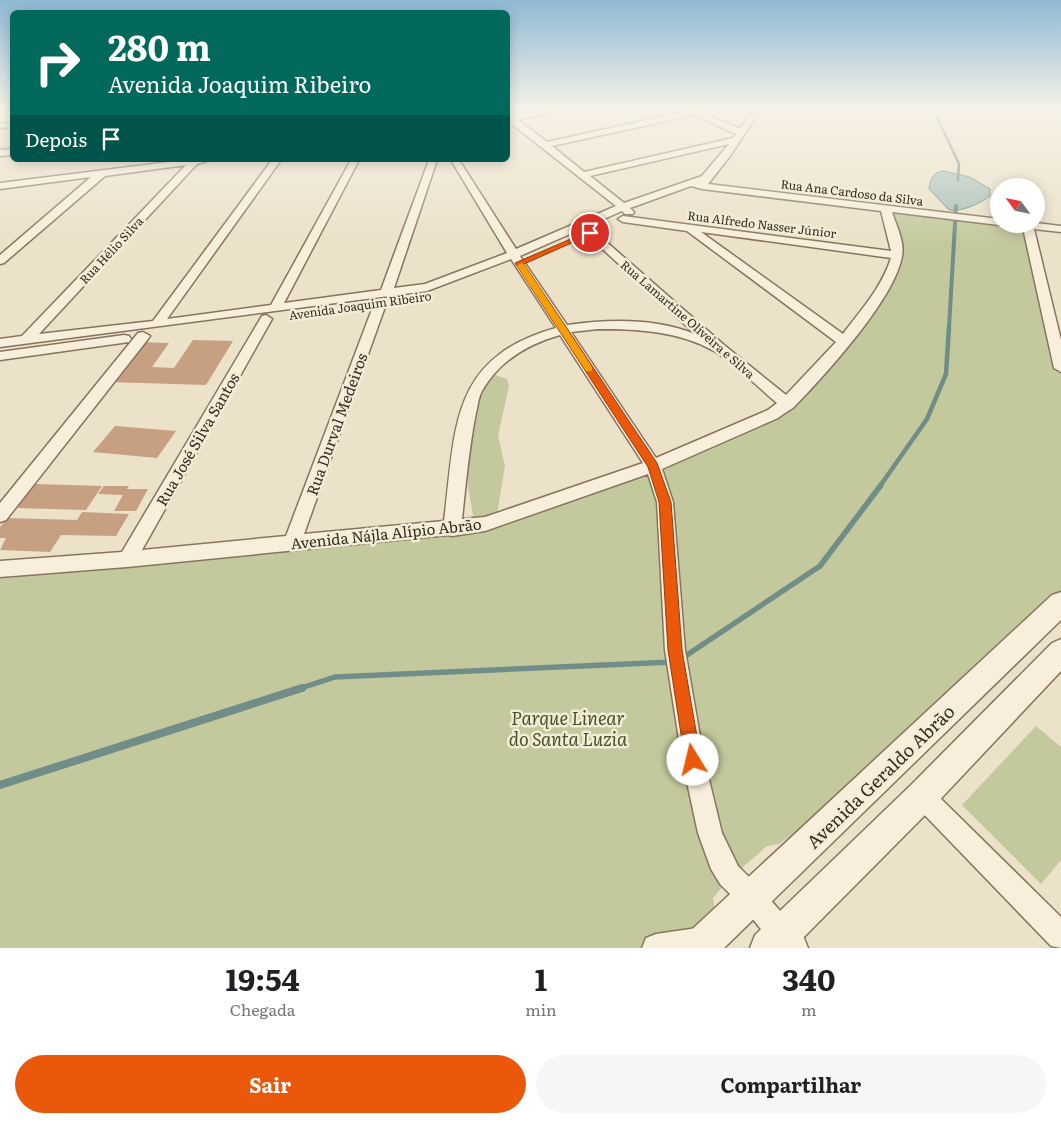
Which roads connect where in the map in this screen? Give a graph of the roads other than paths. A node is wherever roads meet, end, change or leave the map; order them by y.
1 (556, 153) edge
2 (670, 153) edge
3 (728, 153) edge
4 (181, 162) edge
5 (200, 162) edge
6 (276, 162) edge
7 (354, 162) edge
8 (432, 162) edge
9 (456, 162) edge
10 (141, 164) edge
11 (101, 174) junction
12 (583, 175) junction
13 (690, 182) joint
14 (703, 182) junction
15 (1, 186) edge
16 (886, 210) junction
17 (626, 214) junction
18 (990, 221) edge
19 (1045, 227) edge
20 (690, 229) junction
21 (1061, 229) edge
22 (590, 233) junction
23 (1030, 233) edge
24 (898, 255) junction
25 (517, 258) junction
26 (0, 262) edge
27 (383, 298) junction
28 (271, 313) junction
29 (157, 324) junction
30 (564, 330) junction
31 (142, 336) junction
32 (27, 339) junction
33 (844, 341) junction
34 (0, 343) edge
35 (719, 348) junction
36 (3, 358) edge
37 (1061, 368) edge
38 (788, 404) junction
39 (653, 466) junction
40 (0, 515) edge
41 (452, 529) junction
42 (292, 543) junction
43 (127, 559) junction
44 (0, 568) edge
45 (1061, 603) edge
46 (1061, 652) edge
47 (922, 796) junction
48 (752, 898) junction
49 (1061, 936) edge
50 (781, 943) edge
51 (702, 944) edge
52 (656, 948) edge

1 - 12 street
2 - 12 street
3 - 14 street
4 - 10 street
5 - 32 street, Rua Hélio Silva
6 - 29 street
7 - 28 street, Rua José Silva Santos
8 - 27 street, Rua Durval Medeiros
9 - 25 street
10 - 11 street
11 - 15 street
11 - 26 street
12 - 17 street
13 - 14 street, Rua Ana Cardoso da Silva
13 - 17 street, Avenida Joaquim Ribeiro
14 - 16 street, Rua Ana Cardoso da Silva
14 - 17 street, Avenida Joaquim Ribeiro
16 - 18 street, Rua Ana Cardoso da Silva
16 - 24 street
17 - 20 street, Rua Alfredo Nasser Júnior
17 - 22 street, Avenida Joaquim Ribeiro
17 - 25 street, Avenida Joaquim Ribeiro
19 - 21 street
20 - 24 street, Rua Alfredo Nasser Júnior
20 - 33 street
22 - 25 street, Avenida Joaquim Ribeiro
22 - 35 street, Rua Lamartine Oliveira e Silva
23 - 37 street
24 - 33 street, Avenida Nájla Alípio Abrão
25 - 27 street, Avenida Joaquim Ribeiro
25 - 30 street
27 - 28 street, Avenida Joaquim Ribeiro
27 - 42 street, Rua Durval Medeiros
28 - 29 street, Avenida Joaquim Ribeiro
28 - 31 street, Avenida Joaquim Ribeiro
28 - 43 street, Rua José Silva Santos
29 - 32 street, Avenida Joaquim Ribeiro
30 - 35 street
30 - 39 street
30 - 41 street
31 - 36 street, Avenida Joaquim Ribeiro
31 - 40 street
32 - 34 street, Avenida Joaquim Ribeiro
33 - 38 street, Avenida Nájla Alípio Abrão
35 - 38 street, Rua Lamartine Oliveira e Silva
38 - 39 street, Avenida Nájla Alípio Abrão
39 - 41 street, Avenida Nájla Alípio Abrão
39 - 48 street
41 - 42 street, Avenida Nájla Alípio Abrão
42 - 43 street, Avenida Nájla Alípio Abrão
43 - 44 street, Avenida Nájla Alípio Abrão
45 - 48 street, Avenida Geraldo Abrão
46 - 47 street
47 - 49 street
47 - 50 street
48 - 50 street
48 - 51 street, Avenida Geraldo Abrão
51 - 52 street

